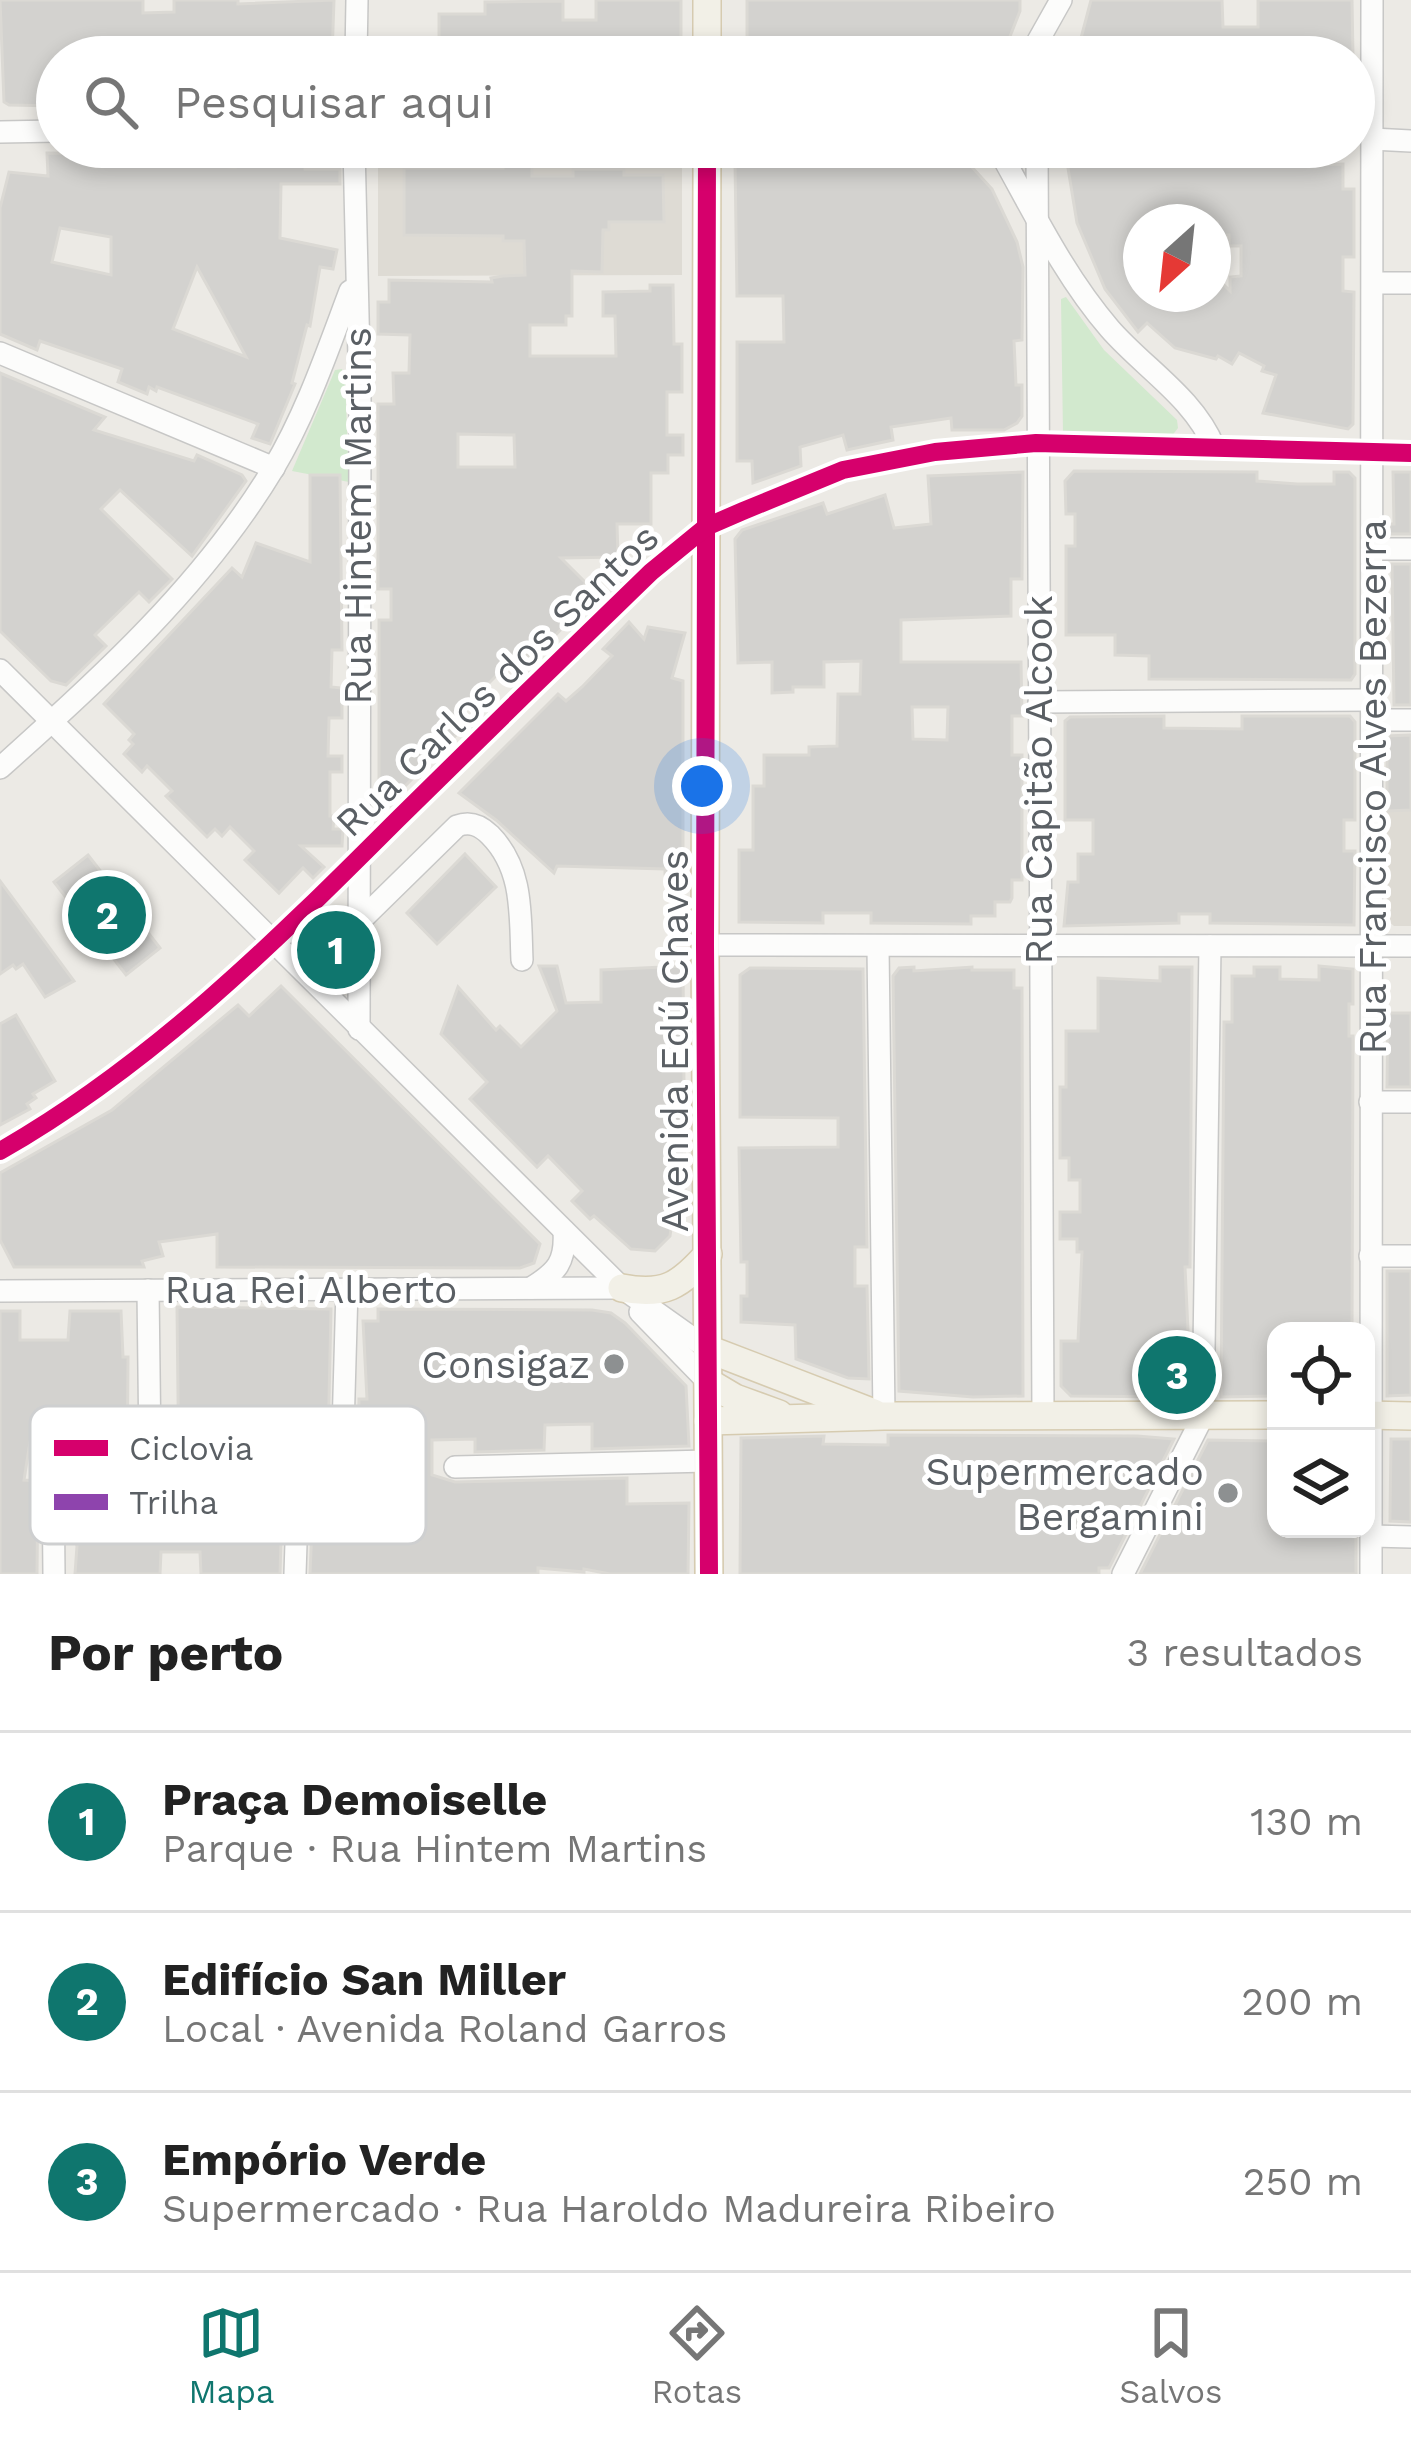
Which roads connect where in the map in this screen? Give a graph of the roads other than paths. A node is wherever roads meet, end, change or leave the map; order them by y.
1 (357, 0) edge
2 (707, 0) edge
3 (1040, 0) edge
4 (1061, 0) edge
5 (1372, 0) edge
6 (356, 36) edge
7 (707, 36) edge
8 (1042, 36) edge
9 (1046, 36) edge
10 (1370, 36) edge
11 (36, 131) edge
12 (0, 132) edge
13 (1375, 134) edge
14 (1411, 141) edge
15 (354, 168) edge
16 (707, 168) edge
17 (1007, 168) edge
18 (1036, 168) edge
19 (1368, 168) edge
20 (1038, 220) junction
21 (355, 280) junction
22 (1374, 283) junction
23 (1411, 283) edge
24 (0, 352) edge
25 (1036, 442) junction
26 (1214, 447) junction
27 (1374, 453) junction
28 (1411, 453) edge
29 (274, 468) junction
30 (706, 526) junction
31 (1373, 549) junction
32 (1411, 549) edge
33 (0, 670) edge
34 (1039, 702) junction
35 (1373, 710) junction
36 (1411, 720) edge
37 (52, 722) junction
38 (0, 768) edge
39 (358, 859) junction
40 (357, 924) junction
41 (274, 944) junction
42 (705, 945) junction
43 (878, 946) junction
44 (1038, 946) junction
45 (1210, 946) junction
46 (1371, 946) junction
47 (1411, 946) edge
48 (522, 960) dead end
49 (358, 1029) junction
50 (1370, 1102) junction
51 (1411, 1102) edge
52 (0, 1151) edge
53 (564, 1232) junction
54 (708, 1254) junction
55 (1370, 1256) junction
56 (1411, 1256) edge
57 (530, 1288) junction
58 (622, 1288) junction
59 (346, 1289) junction
60 (148, 1290) junction
61 (0, 1291) edge
62 (1370, 1322) edge
63 (708, 1349) junction
64 (708, 1382) junction
65 (149, 1406) edge
66 (343, 1406) edge
67 (1203, 1415) junction
68 (1267, 1415) edge
69 (1375, 1415) edge
70 (884, 1416) junction
71 (1043, 1416) junction
72 (1411, 1416) edge
73 (794, 1420) junction
74 (708, 1421) junction
75 (708, 1462) junction
76 (455, 1467) dead end
77 (1375, 1536) edge
78 (1411, 1537) edge
79 (1372, 1538) edge
80 (54, 1544) edge
81 (54, 1574) edge
82 (709, 1574) edge
83 (1123, 1574) edge
84 (1371, 1574) edge

1 - 6 street
2 - 7 main road
3 - 8 street
4 - 9 street
5 - 10 street, Rua Francisco Alves Bezerra
11 - 12 street
13 - 14 street
15 - 21 street, Rua Hintem Martins
16 - 30 main road, Avenida Edú Chaves
17 - 20 street, Rua Capitão Alcook
18 - 20 street
19 - 22 street, Rua Francisco Alves Bezerra
20 - 25 street, Rua Capitão Alcook
20 - 26 street
21 - 29 street
21 - 39 street, Rua Hintem Martins
22 - 23 street
22 - 27 street, Rua Francisco Alves Bezerra
24 - 29 street
25 - 26 street, Rua Carlos dos Santos
25 - 30 street, Rua Carlos dos Santos
25 - 34 street, Rua Capitão Alcook
26 - 27 street, Rua Carlos dos Santos
27 - 28 street, Rua Carlos dos Santos
27 - 31 street, Rua Francisco Alves Bezerra
29 - 37 street
30 - 39 street, Rua Carlos dos Santos
30 - 42 main road, Avenida Edú Chaves
31 - 32 street
31 - 35 street, Rua Francisco Alves Bezerra
33 - 37 street
34 - 35 street
34 - 44 street, Rua Capitão Alcook
35 - 36 street
35 - 46 street, Rua Francisco Alves Bezerra
37 - 38 street
37 - 41 street
39 - 40 street, Rua Hintem Martins
39 - 41 street, Rua Carlos dos Santos
40 - 48 street
40 - 49 street, Rua Hintem Martins
41 - 49 street
41 - 52 street, Rua Carlos dos Santos
42 - 43 street
42 - 54 main road, Avenida Edú Chaves
43 - 44 street
43 - 70 street
44 - 45 street
44 - 71 street, Rua Capitão Alcook
45 - 46 street
45 - 67 street
46 - 47 street
46 - 50 street, Rua Francisco Alves Bezerra
49 - 53 street
50 - 51 street
50 - 55 street, Rua Francisco Alves Bezerra
53 - 57 street
53 - 58 street
54 - 58 main road
54 - 63 main road, Avenida Edú Chaves
55 - 56 street
55 - 62 street, Rua Francisco Alves Bezerra
57 - 58 street, Rua Rei Alberto
57 - 59 street, Rua Rei Alberto
58 - 63 street
58 - 64 street
59 - 60 street, Rua Rei Alberto
59 - 66 street
60 - 61 street, Rua Rei Alberto
60 - 65 street
63 - 64 main road, Avenida Edú Chaves
63 - 70 main road
64 - 73 main road
64 - 74 main road, Avenida Edú Chaves
67 - 68 main road
67 - 71 main road
67 - 83 street
69 - 72 main road
70 - 71 main road
70 - 73 main road
73 - 74 main road
74 - 75 main road, Avenida Edú Chaves
75 - 76 street
75 - 82 main road, Avenida Edú Chaves
77 - 78 street
79 - 84 street, Rua Francisco Alves Bezerra
80 - 81 street

